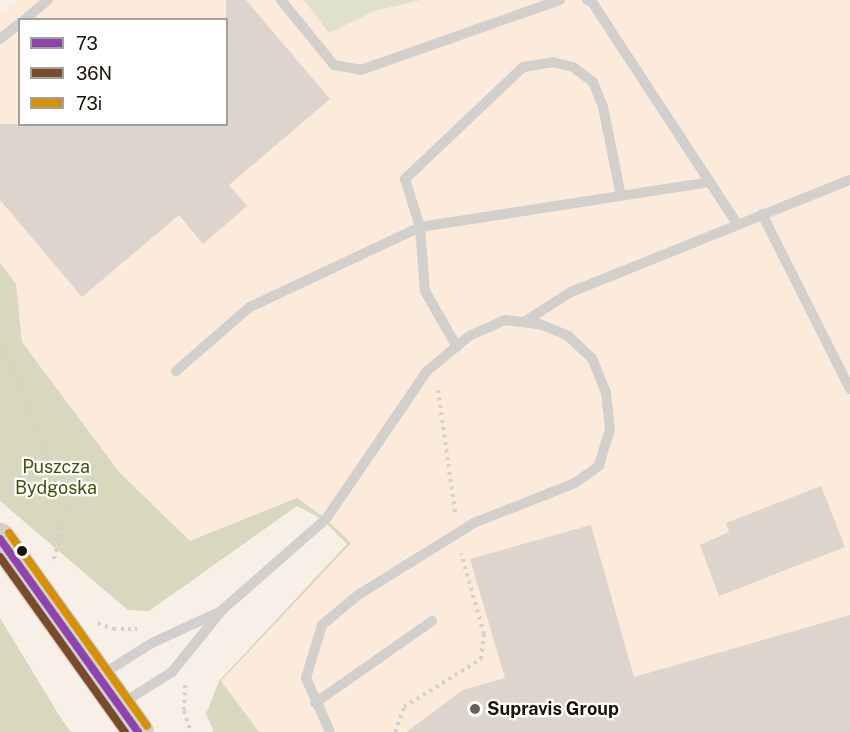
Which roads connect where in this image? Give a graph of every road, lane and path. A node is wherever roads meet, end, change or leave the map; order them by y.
1 (48, 0) edge
2 (281, 0) edge
3 (560, 0) edge
4 (587, 0) edge
5 (26, 18) edge
6 (18, 25) edge
7 (0, 39) edge
8 (850, 180) edge
9 (710, 182) junction
10 (621, 196) junction
11 (762, 214) junction
12 (737, 224) junction
13 (420, 227) junction
14 (524, 322) junction
15 (0, 339) edge
16 (457, 346) junction
17 (434, 365) junction
18 (176, 370) dead end
19 (850, 389) edge
20 (458, 533) junction
21 (0, 539) edge
22 (52, 565) dead end
23 (222, 610) junction
24 (432, 621) dead end
25 (100, 676) junction
26 (315, 703) junction
27 (121, 704) junction
28 (138, 732) edge
29 (330, 732) edge
30 (395, 732) edge

1 - 5 lane
2 - 3 lane
4 - 9 lane
6 - 7 lane
8 - 11 lane
9 - 10 lane
9 - 12 lane
10 - 13 lane
10 - 13 lane
11 - 12 lane
11 - 19 lane
12 - 14 lane
13 - 16 lane
13 - 18 lane
14 - 16 lane
14 - 20 lane
15 - 22 path
16 - 17 lane
17 - 20 path
17 - 23 lane
20 - 26 lane
20 - 30 path
21 - 25 main road
23 - 25 lane
23 - 27 lane
24 - 26 lane
25 - 27 main road
26 - 29 lane
27 - 28 main road

